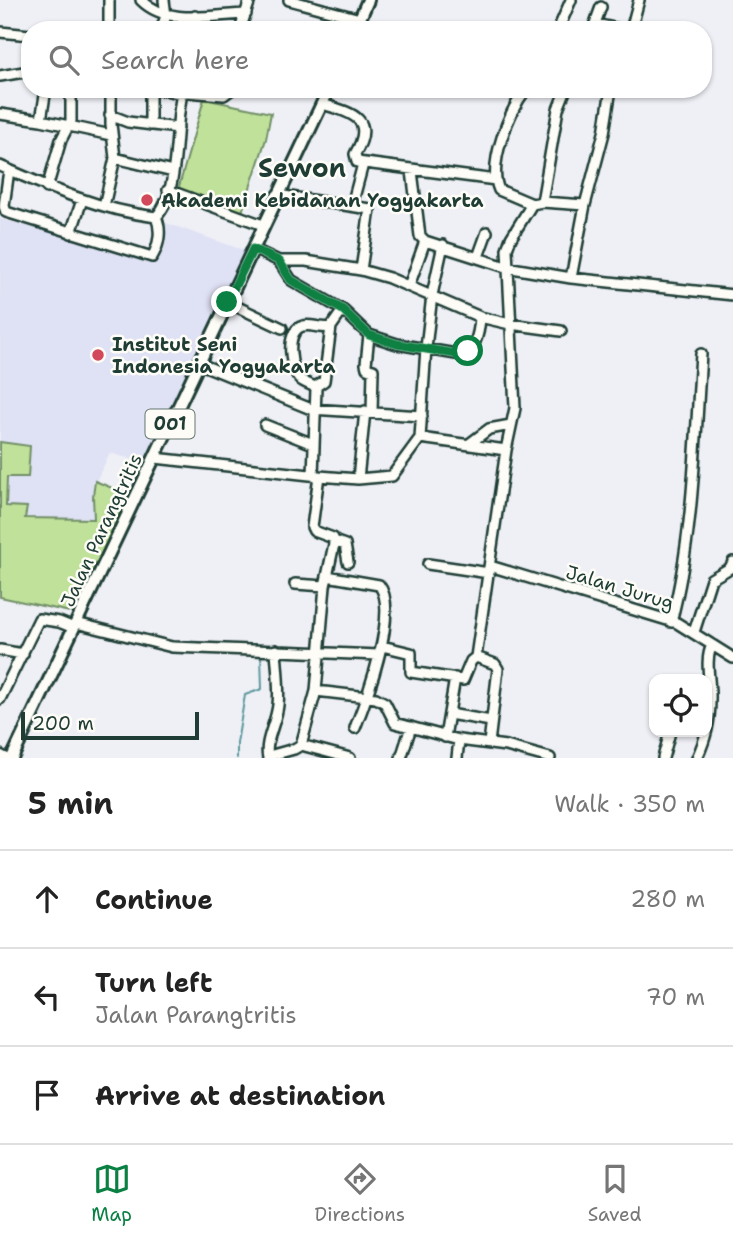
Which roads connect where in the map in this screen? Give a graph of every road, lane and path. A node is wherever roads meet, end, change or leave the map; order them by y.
1 (97, 0) edge
2 (141, 0) edge
3 (164, 0) edge
4 (250, 0) edge
5 (289, 0) edge
6 (368, 0) edge
7 (571, 0) edge
8 (639, 0) edge
9 (109, 1) edge
10 (601, 7) dead end
11 (246, 14) junction
12 (166, 16) junction
13 (195, 16) junction
14 (108, 21) edge
15 (164, 21) edge
16 (195, 21) edge
17 (243, 21) edge
18 (351, 21) edge
19 (358, 21) edge
20 (562, 21) edge
21 (596, 21) edge
22 (633, 21) edge
23 (0, 32) edge
24 (21, 34) edge
25 (21, 72) edge
26 (0, 76) edge
27 (45, 98) edge
28 (71, 98) edge
29 (111, 98) edge
30 (150, 98) edge
31 (182, 98) edge
32 (325, 98) edge
33 (519, 98) edge
34 (562, 98) edge
35 (610, 98) edge
36 (322, 104) junction
37 (0, 114) edge
38 (110, 115) junction
39 (41, 120) junction
40 (150, 125) junction
41 (69, 126) junction
42 (178, 128) junction
43 (111, 135) junction
44 (115, 158) junction
45 (363, 164) junction
46 (5, 168) edge
47 (412, 171) junction
48 (173, 172) junction
49 (496, 180) junction
50 (47, 188) junction
51 (168, 190) junction
52 (277, 195) junction
53 (82, 200) junction
54 (538, 203) junction
55 (352, 205) junction
56 (585, 205) junction
57 (104, 206) junction
58 (156, 217) junction
59 (263, 225) junction
60 (487, 232) dead end
61 (71, 233) junction
62 (425, 241) junction
63 (443, 245) junction
64 (253, 249) junction
65 (478, 257) junction
66 (279, 261) junction
67 (506, 267) junction
68 (361, 270) junction
69 (571, 278) junction
70 (409, 286) junction
71 (432, 295) junction
72 (733, 295) edge
73 (227, 302) junction
74 (343, 310) junction
75 (480, 317) junction
76 (510, 324) junction
77 (331, 327) junction
78 (282, 328) dead end
79 (561, 331) dead end
80 (369, 335) junction
81 (426, 348) junction
82 (701, 354) dead end
83 (198, 363) junction
84 (315, 387) junction
85 (314, 410) junction
86 (368, 412) junction
87 (422, 416) junction
88 (265, 425) dead end
89 (511, 425) junction
90 (420, 438) junction
91 (313, 444) junction
92 (469, 444) junction
93 (506, 450) junction
94 (155, 458) junction
95 (316, 476) junction
96 (358, 479) junction
97 (334, 541) junction
98 (348, 562) dead end
99 (733, 562) edge
100 (428, 564) dead end
101 (489, 569) junction
102 (326, 581) junction
103 (295, 584) dead end
104 (671, 621) junction
105 (75, 626) junction
106 (694, 632) junction
107 (712, 645) junction
108 (0, 650) edge
109 (276, 650) junction
110 (380, 650) junction
111 (319, 652) junction
112 (23, 654) junction
113 (476, 657) junction
114 (733, 658) edge
115 (708, 674) edge
116 (455, 678) junction
117 (316, 691) junction
118 (368, 696) junction
119 (0, 699) edge
120 (449, 713) junction
121 (491, 721) junction
122 (411, 727) junction
123 (355, 728) dead end
124 (445, 737) junction
125 (669, 737) edge
126 (706, 737) edge
127 (459, 740) junction
128 (489, 743) junction
129 (301, 745) junction
130 (0, 755) edge
131 (268, 757) edge
132 (345, 757) edge
133 (6, 758) edge
134 (12, 758) edge
135 (401, 758) edge
136 (457, 758) edge
137 (550, 758) edge
138 (663, 758) edge
139 (697, 758) edge

1 - 9 street
2 - 12 street
3 - 12 street
4 - 11 street
5 - 18 street
6 - 19 main road
7 - 20 street
8 - 22 street
9 - 14 street
10 - 21 street
11 - 13 street
11 - 17 street
12 - 13 street
12 - 15 street
13 - 16 street
23 - 24 street
25 - 26 street
27 - 39 street
28 - 41 street
29 - 38 street
30 - 40 street
31 - 42 street
32 - 36 main road, Jalan Parangtritis / 001
33 - 49 street
34 - 54 street
35 - 56 street
36 - 45 street
36 - 52 main road, Jalan Parangtritis / 001
37 - 39 street
38 - 40 street
38 - 43 street
39 - 41 street
40 - 42 street
41 - 43 street
41 - 50 street
42 - 48 street
43 - 44 street
44 - 48 street
44 - 57 street
45 - 47 street
45 - 55 street
46 - 50 street
46 - 61 street
47 - 49 street
47 - 62 street
48 - 51 street
49 - 54 street
50 - 53 street
51 - 58 street
51 - 59 street
52 - 55 street
52 - 59 main road, Jalan Parangtritis / 001
53 - 57 street
53 - 61 street
54 - 56 street
54 - 67 street
55 - 68 street
56 - 69 street
57 - 58 street
58 - 61 street
59 - 64 main road, Jalan Parangtritis / 001
60 - 65 street
62 - 63 street
62 - 70 street
63 - 65 street
63 - 71 street
64 - 66 street
64 - 73 main road, Jalan Parangtritis / 001
65 - 67 street
66 - 68 street
66 - 74 street
67 - 69 street
67 - 76 street
68 - 70 street
69 - 72 street
70 - 71 street
71 - 75 street
71 - 81 street
73 - 78 street
73 - 83 main road, Jalan Parangtritis / 001
74 - 77 street
74 - 80 street
75 - 76 street
75 - 81 street
76 - 79 street
76 - 89 street
77 - 84 street
77 - 84 street
80 - 81 street
80 - 86 street
81 - 87 street
82 - 104 street
83 - 85 street
83 - 94 main road, Jalan Parangtritis / 001
84 - 85 street
85 - 86 street
85 - 91 street
86 - 87 street
86 - 96 street
87 - 90 street
88 - 91 street
89 - 92 street
89 - 93 street
90 - 92 street
90 - 96 street
91 - 95 street
92 - 93 street
93 - 101 street
94 - 95 street
94 - 105 main road, Jalan Parangtritis / 001
95 - 96 street
95 - 97 street
97 - 98 street
97 - 102 street
99 - 106 street
100 - 101 street, Jalan Jurug
101 - 104 street, Jalan Jurug
101 - 113 street
102 - 103 street
102 - 110 street
102 - 111 street
104 - 106 street, Jalan Jurug
105 - 109 street
105 - 112 street
105 - 134 main road, Jalan Parangtritis / 001
106 - 107 street, Jalan Jurug
107 - 114 street, Jalan Jurug
107 - 115 street
108 - 112 street
109 - 111 street
109 - 131 street
110 - 111 street
110 - 116 street
110 - 118 street
111 - 117 street
112 - 119 street
113 - 116 street
113 - 121 street
116 - 120 street
117 - 118 street
117 - 129 street
118 - 122 street
118 - 123 street
120 - 121 street
120 - 124 street
121 - 128 street
122 - 124 street
122 - 135 street
124 - 127 street
125 - 138 street
126 - 139 street
127 - 128 street
127 - 136 street
128 - 137 street
129 - 131 street
129 - 132 street
130 - 133 street

